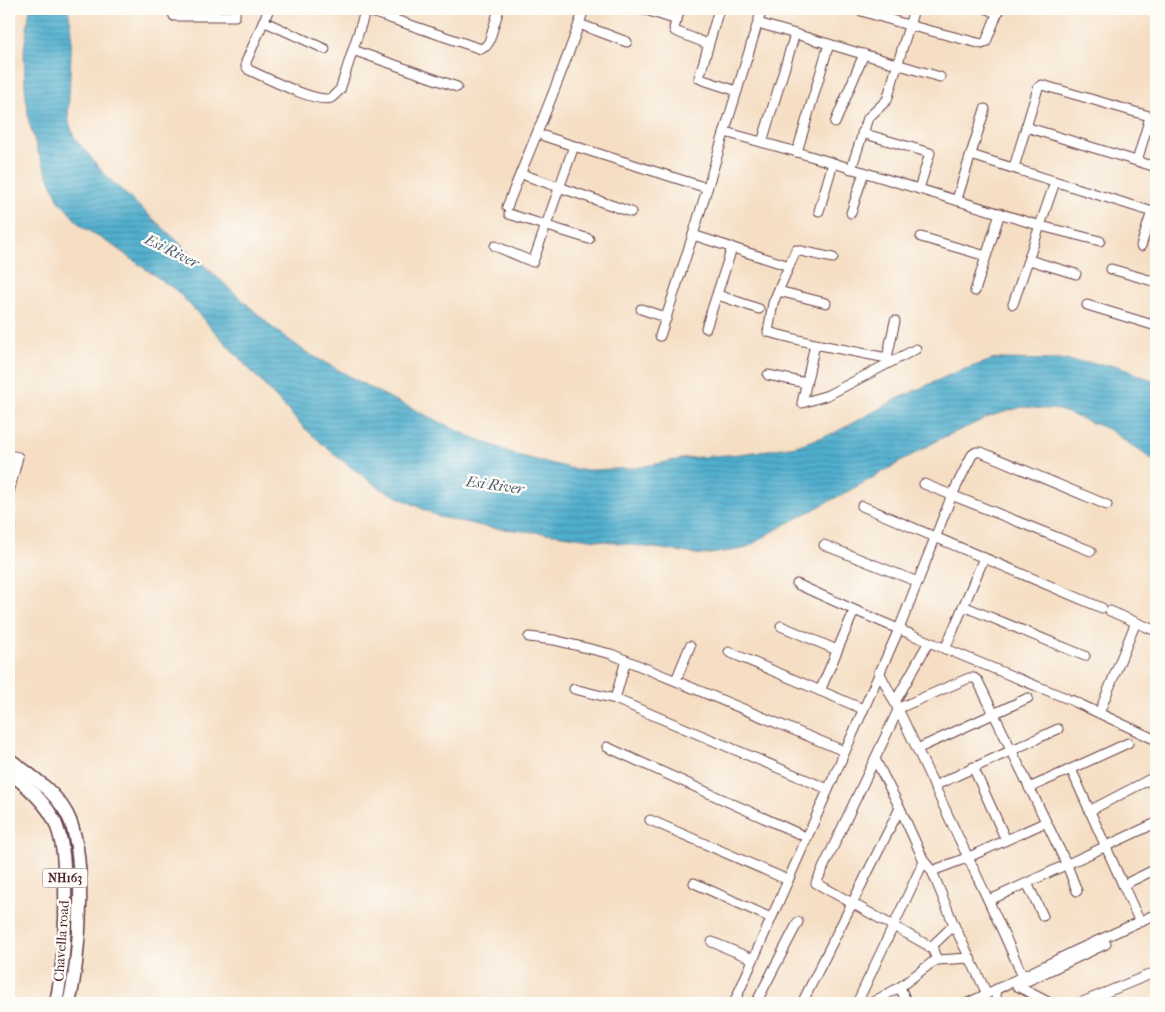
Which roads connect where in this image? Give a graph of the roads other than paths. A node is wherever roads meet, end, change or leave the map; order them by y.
1 (171, 9) edge
2 (235, 9) edge
3 (269, 9) edge
4 (366, 9) edge
5 (499, 9) edge
6 (584, 9) edge
7 (643, 9) edge
8 (680, 9) edge
9 (719, 9) edge
10 (762, 9) edge
11 (855, 9) edge
12 (914, 9) edge
13 (987, 9) edge
14 (998, 11) edge
15 (677, 20) junction
16 (263, 21) junction
17 (758, 22) junction
18 (579, 24) junction
19 (908, 25) junction
20 (796, 34) junction
21 (627, 42) dead end
22 (708, 44) junction
23 (829, 44) junction
24 (325, 49) dead end
25 (353, 50) junction
26 (864, 54) junction
27 (897, 64) junction
28 (940, 77) dead end
29 (456, 87) dead end
30 (737, 91) junction
31 (985, 109) dead end
32 (1153, 118) edge
33 (835, 123) dead end
34 (1026, 127) junction
35 (724, 132) junction
36 (862, 133) junction
37 (544, 136) dead end
38 (762, 142) junction
39 (574, 146) junction
40 (797, 152) junction
41 (971, 155) junction
42 (1137, 161) junction
43 (833, 163) junction
44 (1014, 167) junction
45 (1156, 167) edge
46 (851, 169) junction
47 (864, 172) junction
48 (527, 176) dead end
49 (1055, 182) junction
50 (560, 186) junction
51 (707, 188) junction
52 (919, 190) junction
53 (957, 199) junction
54 (819, 211) dead end
55 (631, 212) dead end
56 (1000, 212) junction
57 (1154, 212) edge
58 (851, 213) dead end
59 (546, 226) junction
60 (1041, 226) junction
61 (693, 235) junction
62 (921, 237) dead end
63 (589, 239) dead end
64 (1100, 241) dead end
65 (495, 246) dead end
66 (1141, 246) dead end
67 (732, 248) junction
68 (986, 256) junction
69 (832, 258) dead end
70 (1029, 260) junction
71 (789, 266) junction
72 (1112, 269) dead end
73 (1076, 274) dead end
74 (1156, 282) edge
75 (778, 291) junction
76 (975, 291) dead end
77 (718, 295) junction
78 (826, 303) dead end
79 (1013, 304) dead end
80 (1087, 305) dead end
81 (759, 309) dead end
82 (641, 310) dead end
83 (667, 318) junction
84 (895, 321) dead end
85 (1156, 326) edge
86 (706, 328) dead end
87 (660, 336) dead end
88 (815, 344) junction
89 (916, 349) dead end
90 (888, 361) junction
91 (768, 375) dead end
92 (806, 383) junction
93 (9, 455) edge
94 (924, 484) dead end
95 (9, 492) edge
96 (952, 495) junction
97 (1107, 505) dead end
98 (862, 506) dead end
99 (9, 523) edge
100 (9, 534) edge
101 (936, 537) junction
102 (824, 545) dead end
103 (1091, 551) dead end
104 (984, 558) junction
105 (918, 582) junction
106 (797, 584) dead end
107 (963, 606) junction
108 (854, 611) junction
109 (1136, 622) junction
110 (781, 626) dead end
111 (899, 629) junction
112 (1156, 630) edge
113 (529, 637) dead end
114 (690, 646) dead end
115 (926, 647) dead end
116 (945, 649) junction
117 (837, 650) junction
118 (729, 652) dead end
119 (1085, 656) dead end
120 (626, 660) junction
121 (879, 672) junction
122 (676, 680) junction
123 (574, 689) dead end
124 (820, 691) junction
125 (1028, 698) dead end
126 (615, 699) junction
127 (897, 705) junction
128 (863, 710) junction
129 (1099, 713) junction
130 (993, 714) junction
131 (1058, 729) dead end
132 (1156, 740) edge
133 (1128, 743) dead end
134 (607, 747) dead end
135 (917, 749) junction
136 (844, 750) junction
137 (1011, 751) junction
138 (9, 759) edge
139 (875, 759) junction
140 (973, 767) junction
141 (1070, 769) junction
142 (9, 772) edge
143 (1156, 776) edge
144 (934, 786) junction
145 (1029, 788) junction
146 (828, 789) junction
147 (900, 808) junction
148 (1089, 811) junction
149 (650, 820) dead end
150 (1046, 822) junction
151 (1156, 823) edge
152 (806, 837) junction
153 (1006, 840) junction
154 (1106, 847) junction
155 (969, 857) junction
156 (924, 861) junction
157 (1067, 865) junction
158 (1156, 869) edge
159 (932, 871) junction
160 (788, 880) junction
161 (694, 882) dead end
162 (1027, 883) junction
163 (1123, 885) junction
164 (1077, 891) dead end
165 (990, 900) junction
166 (853, 905) junction
167 (1156, 914) edge
168 (1043, 916) dead end
169 (771, 918) junction
170 (1156, 921) edge
171 (798, 922) dead end
172 (1140, 922) junction
173 (893, 925) junction
174 (954, 925) junction
175 (712, 942) dead end
176 (930, 948) junction
177 (970, 958) junction
178 (753, 959) junction
179 (937, 960) junction
180 (1156, 972) edge
181 (1020, 981) junction
182 (900, 987) junction
183 (994, 997) edge
184 (56, 1003) edge
185 (69, 1003) edge
186 (734, 1003) edge
187 (756, 1003) edge
188 (802, 1003) edge
189 (856, 1003) edge
190 (871, 1003) edge
191 (907, 1003) edge
192 (968, 1003) edge
193 (980, 1003) edge
194 (1050, 1003) edge
195 (1080, 1003) edge

1 - 2 street
3 - 16 street
4 - 5 street
4 - 25 street
6 - 18 street
7 - 15 street
8 - 15 street
9 - 22 street
10 - 17 street
11 - 19 street
12 - 19 street
13 - 14 street
14 - 19 street
15 - 22 street
16 - 24 street
16 - 25 street
17 - 20 street
17 - 30 street
18 - 21 street
18 - 59 street
19 - 27 street
20 - 23 street
20 - 38 street
22 - 30 street
23 - 26 street
23 - 40 street
25 - 29 street
26 - 27 street
26 - 33 street
27 - 28 street
27 - 36 street
30 - 35 street
31 - 41 street
32 - 34 street
32 - 42 street
34 - 42 street
34 - 44 street
35 - 38 street
35 - 51 street
36 - 46 street
36 - 52 street
37 - 39 street
38 - 40 street
39 - 50 street
39 - 51 street
40 - 43 street
41 - 44 street
41 - 53 street
42 - 45 street
43 - 46 street
43 - 54 street
44 - 49 street
46 - 47 street
47 - 52 street
47 - 58 street
48 - 50 street
49 - 57 street
49 - 60 street
50 - 55 street
50 - 59 street
51 - 61 street
52 - 53 street
53 - 56 street
56 - 60 street
56 - 68 street
57 - 66 street
59 - 63 street
59 - 65 street
60 - 64 street
60 - 70 street
61 - 67 street
61 - 83 street
62 - 68 street
67 - 71 street
67 - 77 street
68 - 76 street
69 - 71 street
70 - 73 street
70 - 79 street
71 - 75 street
72 - 74 street
75 - 78 street
75 - 88 street
77 - 81 street
77 - 86 street
80 - 85 street
82 - 83 street
83 - 87 street
84 - 90 street
88 - 90 street
88 - 92 street
89 - 90 street
90 - 92 street
91 - 92 street
93 - 95 street
94 - 96 street
96 - 97 street
96 - 101 street
96 - 103 street
98 - 101 street
99 - 100 street
101 - 104 street
101 - 105 street
102 - 105 street
104 - 107 street
104 - 109 street
105 - 111 street
106 - 108 street
107 - 116 street
107 - 119 street
108 - 111 street
108 - 117 street
109 - 112 street
109 - 129 street
110 - 117 street
111 - 116 street
111 - 121 street
113 - 120 street
114 - 122 street
115 - 127 street
116 - 129 street
117 - 124 street
118 - 124 street
120 - 122 street
120 - 126 street
121 - 127 street
121 - 128 street
122 - 136 street
123 - 126 street
124 - 128 street
125 - 130 street
126 - 146 street
127 - 130 street
127 - 135 street
127 - 139 street
128 - 136 street
129 - 132 street
130 - 135 street
130 - 137 street
131 - 137 street
133 - 141 street
134 - 152 street
135 - 144 street
136 - 146 street
137 - 140 street
137 - 145 street
138 - 185 highway, Chavella road / NH163
139 - 147 street
139 - 166 street
140 - 144 street
140 - 153 street
141 - 145 street
141 - 148 street
142 - 184 highway, Chavella road / NH163
143 - 148 street
144 - 155 street
145 - 150 street
146 - 152 street
147 - 156 street
147 - 166 street
148 - 154 street
149 - 160 street
150 - 153 street
150 - 157 street
151 - 154 street
152 - 160 street
153 - 155 street
154 - 157 street
154 - 163 street
155 - 159 street
155 - 165 street
156 - 159 street
156 - 173 street
157 - 162 street
157 - 164 street
158 - 163 street
159 - 174 street
160 - 169 street
161 - 169 street
162 - 165 street
162 - 168 street
163 - 172 street
165 - 181 street
166 - 173 street
166 - 188 street
167 - 172 street
169 - 178 street
170 - 181 street
171 - 187 street
172 - 181 street
173 - 176 street
173 - 189 street
174 - 176 street
174 - 177 street
175 - 178 street
176 - 179 street
177 - 179 street
177 - 183 street
178 - 186 street
179 - 182 street
180 - 195 street
181 - 183 street
181 - 194 street
182 - 190 street
182 - 191 street
183 - 192 street
183 - 193 street

